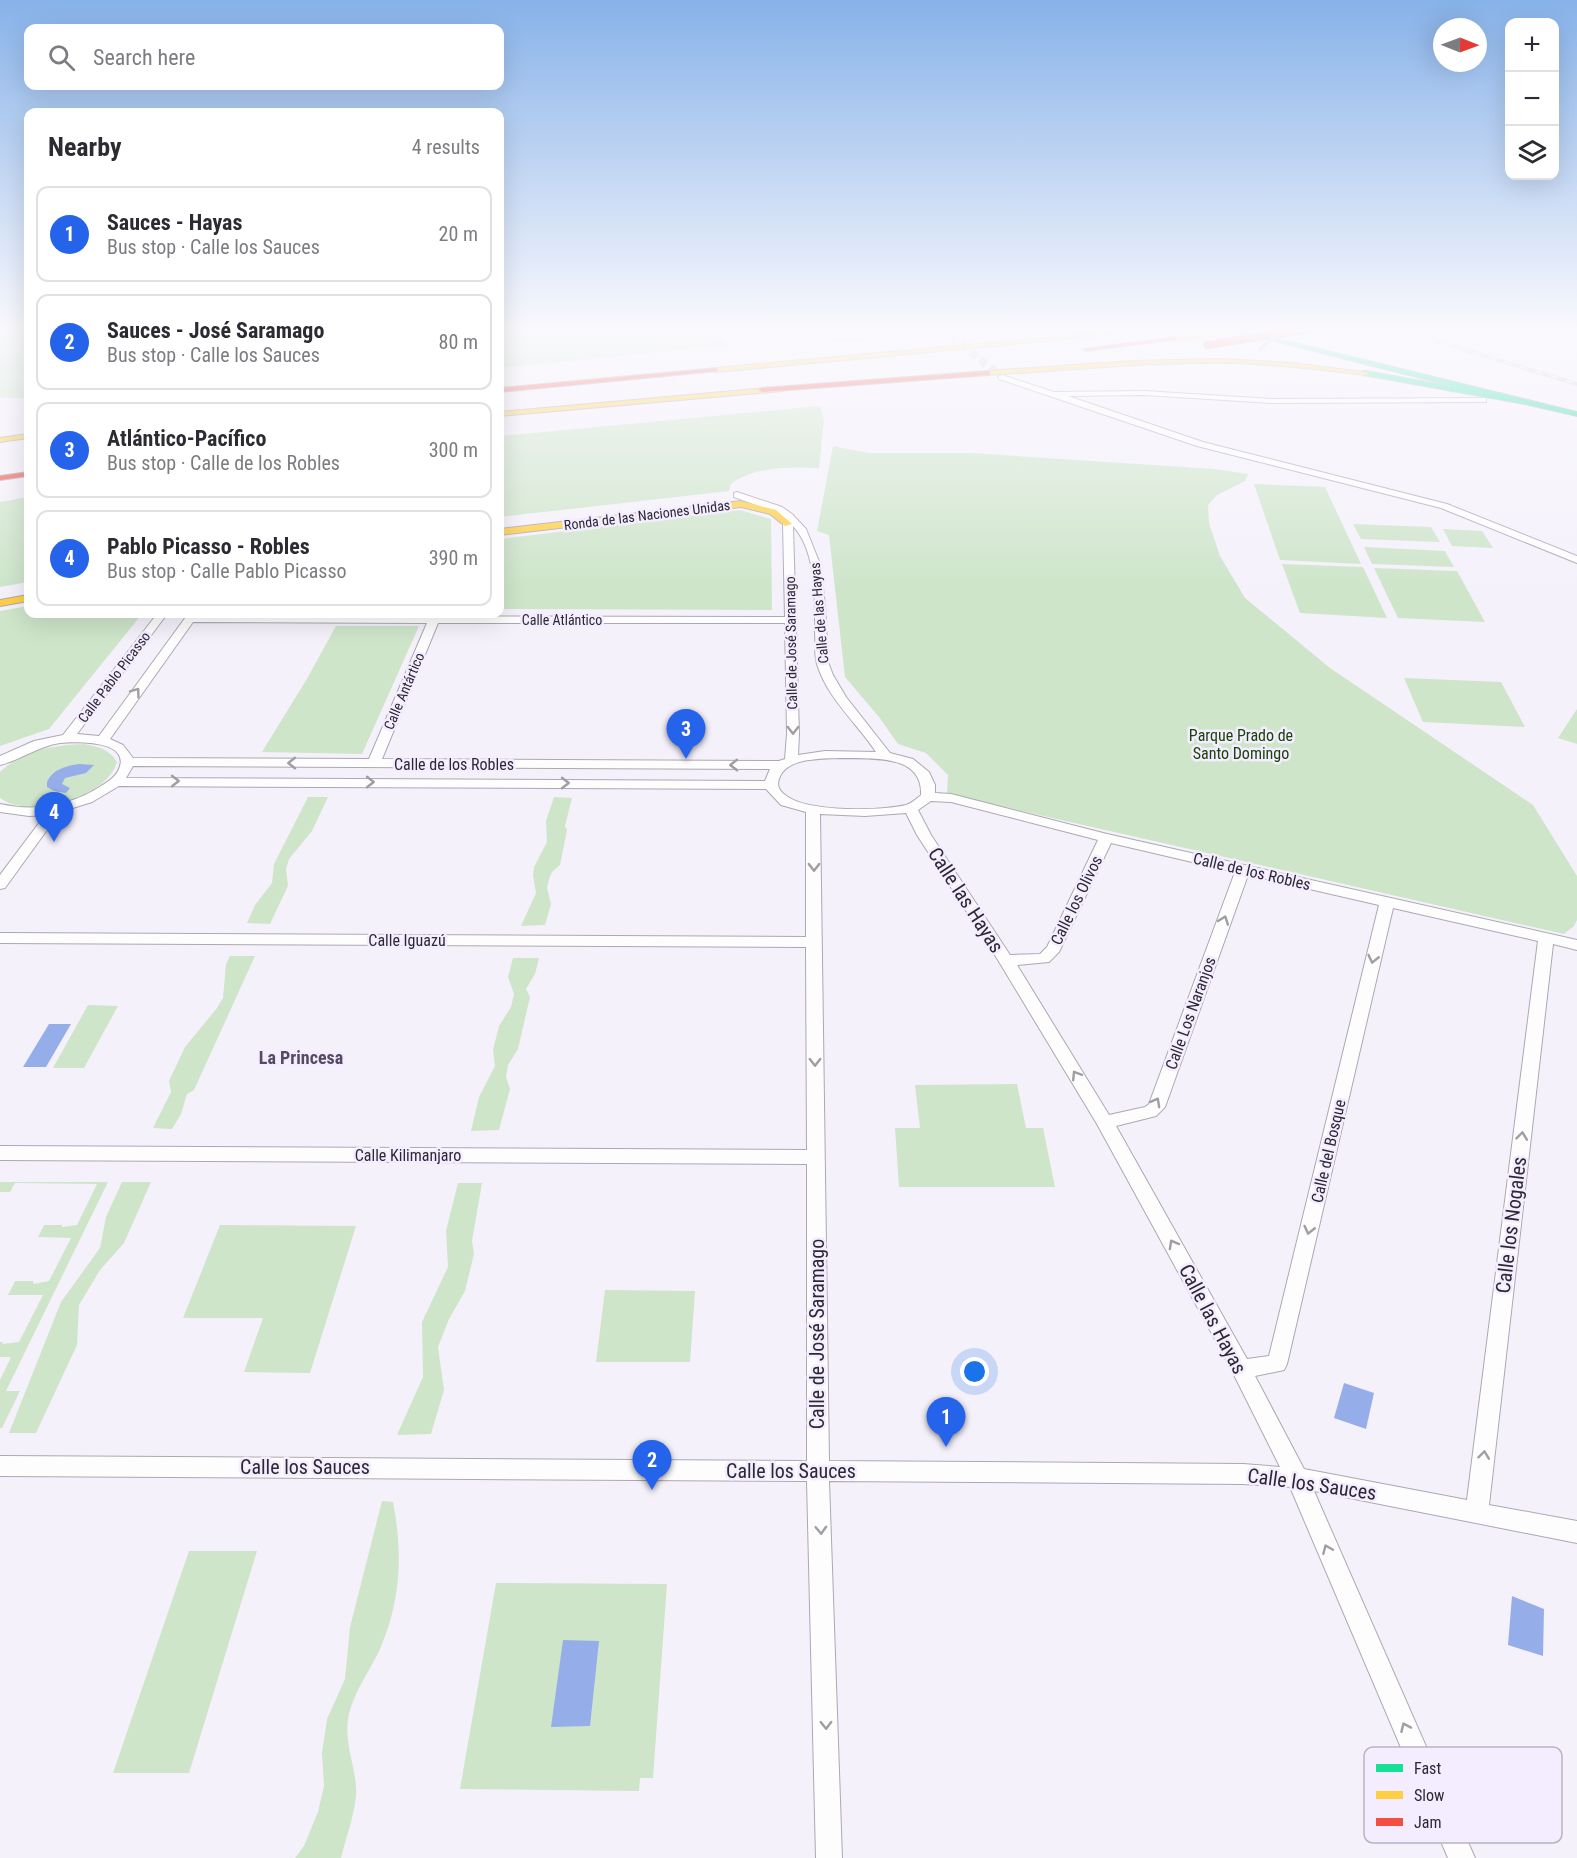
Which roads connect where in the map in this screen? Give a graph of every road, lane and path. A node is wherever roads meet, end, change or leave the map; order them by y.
1 (1117, 416) edge
2 (24, 437) edge
3 (0, 440) edge
4 (24, 448) edge
5 (0, 451) edge
6 (24, 463) edge
7 (0, 466) edge
8 (24, 475) edge
9 (0, 478) edge
10 (737, 495) joint
11 (504, 523) edge
12 (788, 524) joint
13 (504, 532) edge
14 (1577, 560) edge
15 (24, 589) edge
16 (0, 593) edge
17 (24, 599) edge
18 (0, 603) edge
19 (159, 618) edge
20 (190, 618) edge
21 (353, 618) edge
22 (434, 619) junction
23 (790, 620) junction
24 (66, 739) junction
25 (103, 741) junction
26 (885, 755) junction
27 (0, 761) edge
28 (127, 762) junction
29 (374, 763) junction
30 (786, 763) junction
31 (116, 782) junction
32 (770, 785) junction
33 (928, 797) junction
34 (910, 808) junction
35 (56, 809) junction
36 (813, 809) junction
37 (1, 811) edge
38 (1106, 838) junction
39 (1243, 869) junction
40 (0, 885) edge
41 (1387, 902) junction
42 (0, 938) edge
43 (1545, 938) junction
44 (814, 942) junction
45 (1577, 945) edge
46 (1006, 960) junction
47 (1105, 1122) junction
48 (0, 1153) edge
49 (815, 1157) junction
50 (1241, 1369) junction
51 (0, 1466) edge
52 (818, 1472) junction
53 (1297, 1478) junction
54 (1478, 1513) junction
55 (1577, 1532) edge
56 (1414, 1747) edge
57 (1455, 1843) edge
58 (829, 1858) edge
59 (1462, 1858) edge

1 - 14 street
2 - 3 main road
4 - 5 main road
6 - 7 main road
8 - 9 main road
10 - 11 main road, Ronda de las Naciones Unidas
10 - 26 street, Calle de las Hayas
12 - 13 main road, Ronda de las Naciones Unidas
12 - 23 street, Calle de José Saramago
15 - 16 main road
17 - 18 main road
19 - 24 street, Calle Pablo Picasso
25 -> 20 street, Calle Pablo Picasso
21 - 22 street, Calle Atlántico
22 - 23 street, Calle Atlántico
22 - 29 street, Calle Antártico
23 -> 30 street, Calle de José Saramago
24 - 25 street
24 - 27 street
25 - 28 street
26 - 30 street, Calle de los Robles
26 - 33 street
29 -> 28 street, Calle de los Robles
28 - 31 street
30 -> 29 street, Calle de los Robles
30 - 32 street
31 -> 32 street, Calle de los Robles
31 - 35 street
32 - 36 street
33 - 34 street
33 - 38 street, Calle de los Robles
34 - 36 street
34 - 46 street, Calle las Hayas
35 - 37 street
35 - 40 street
36 -> 44 street, Calle de José Saramago
38 - 39 street, Calle de los Robles
38 - 46 street, Calle los Olivos
39 - 41 street, Calle de los Robles
47 -> 39 street, Calle Los Naranjos
41 - 43 street, Calle de los Robles
41 -> 50 street, Calle del Bosque
42 - 44 street, Calle Iguazú
43 - 45 street, Calle de los Robles
54 -> 43 street, Calle los Nogales
44 -> 49 street, Calle de José Saramago
47 -> 46 street, Calle las Hayas
50 -> 47 street, Calle las Hayas
48 - 49 street, Calle Kilimanjaro
49 - 52 street, Calle de José Saramago
50 - 53 street, Calle las Hayas
51 - 52 street, Calle los Sauces
52 - 53 street, Calle los Sauces
52 -> 58 street, Calle de José Saramago
53 - 54 street, Calle los Sauces
56 -> 53 street, Calle las Hayas
54 - 55 street, Calle los Sauces
59 -> 57 street, Calle las Hayas

